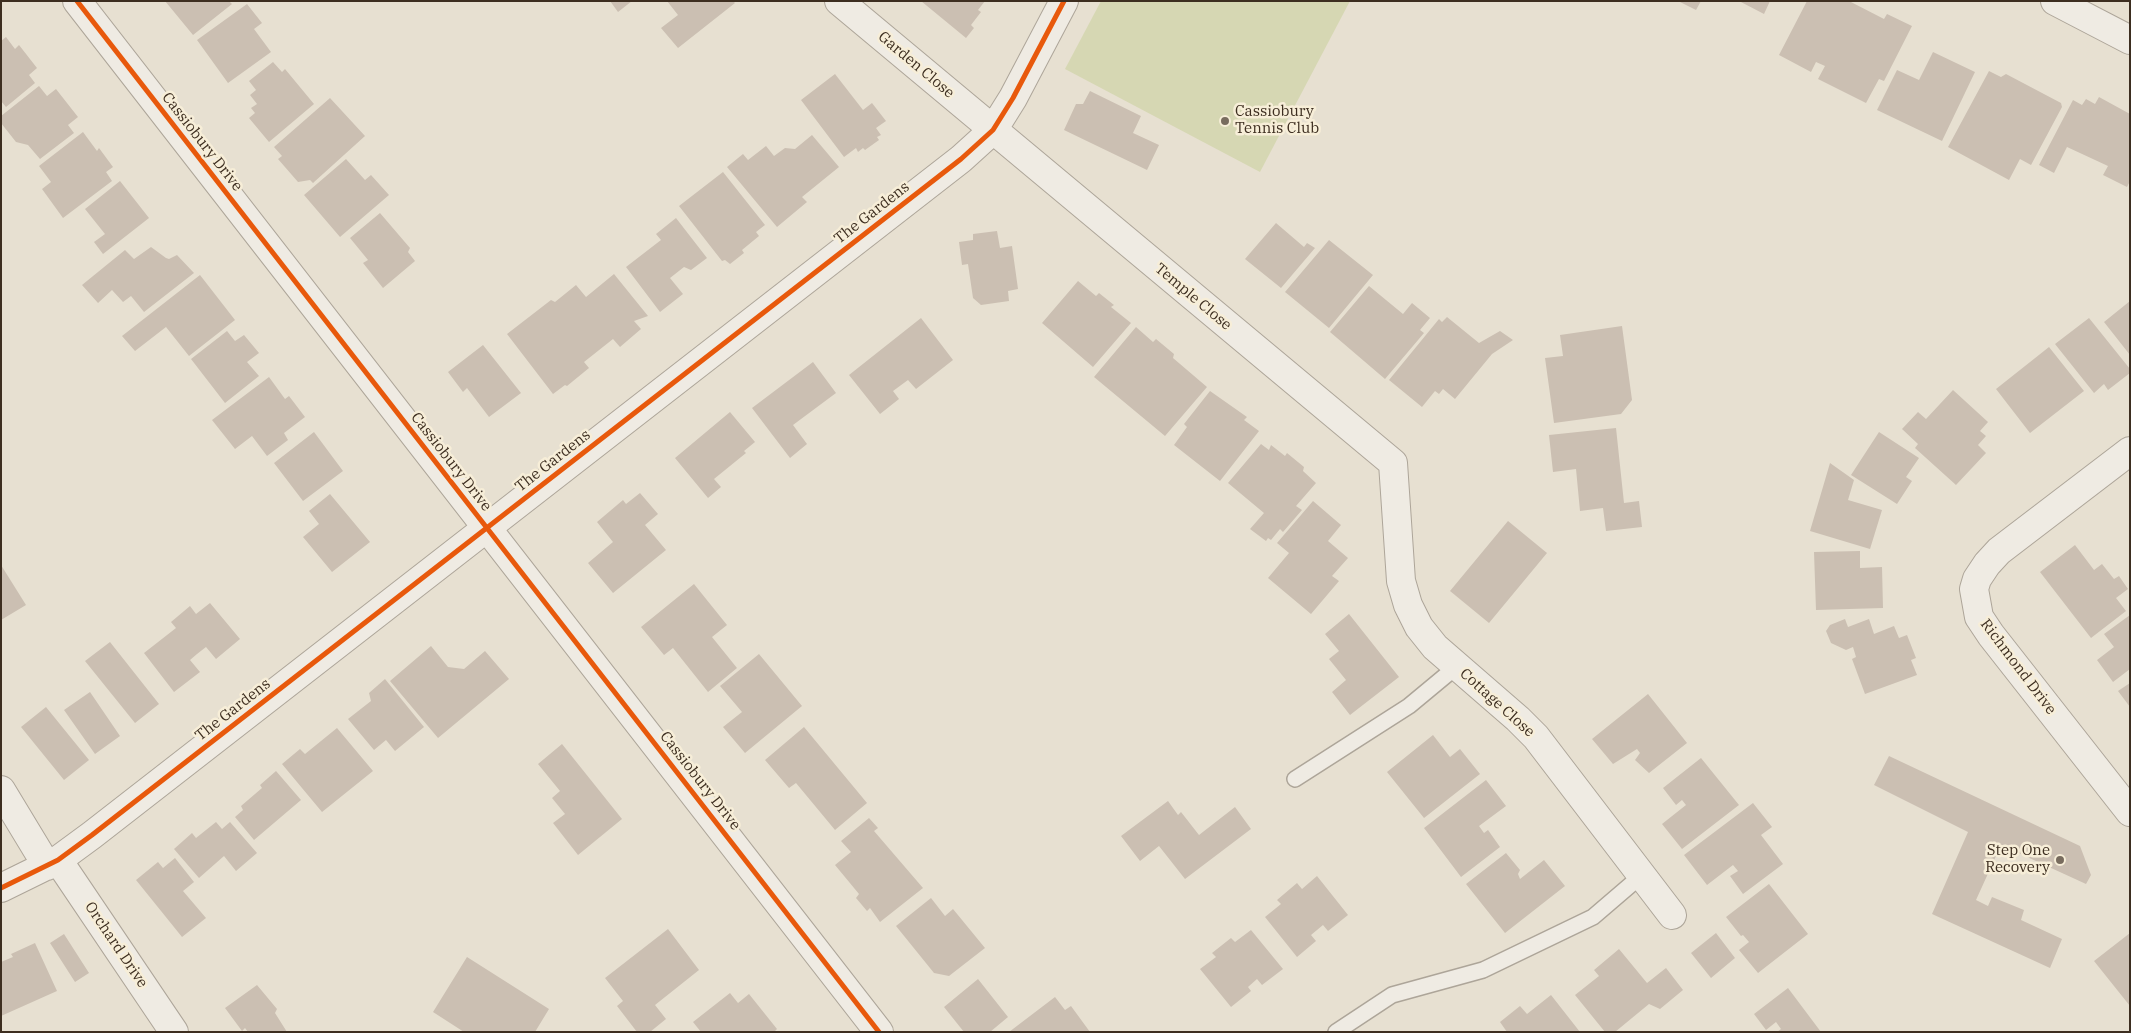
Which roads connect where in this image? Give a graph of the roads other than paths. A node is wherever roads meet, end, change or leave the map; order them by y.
1 (77, 1) edge
2 (839, 1) edge
3 (1064, 1) edge
4 (2055, 1) edge
5 (2130, 40) edge
6 (993, 130) junction
7 (2130, 451) edge
8 (1393, 464) joint
9 (487, 528) junction
10 (1456, 667) junction
11 (1295, 779) dead end
12 (1, 790) edge
13 (2130, 812) edge
14 (52, 863) junction
15 (1642, 875) junction
16 (1, 888) edge
17 (1672, 915) dead end
18 (174, 1032) edge
19 (879, 1032) edge
20 (1336, 1032) edge

1 - 9 street, Cassiobury Drive
2 - 6 street, Garden Close
3 - 6 street, The Gardens
4 - 5 street
6 - 8 street, Temple Close
6 - 9 street, The Gardens
7 - 13 street, Richmond Drive
8 - 10 street, Cottage Close
9 - 14 street, The Gardens
9 - 19 street, Cassiobury Drive
10 - 11 lane
10 - 15 street, Cottage Close
12 - 14 street, Orchard Drive
14 - 16 street, The Gardens
14 - 18 street, Orchard Drive
15 - 17 street, Cottage Close
15 - 20 lane

